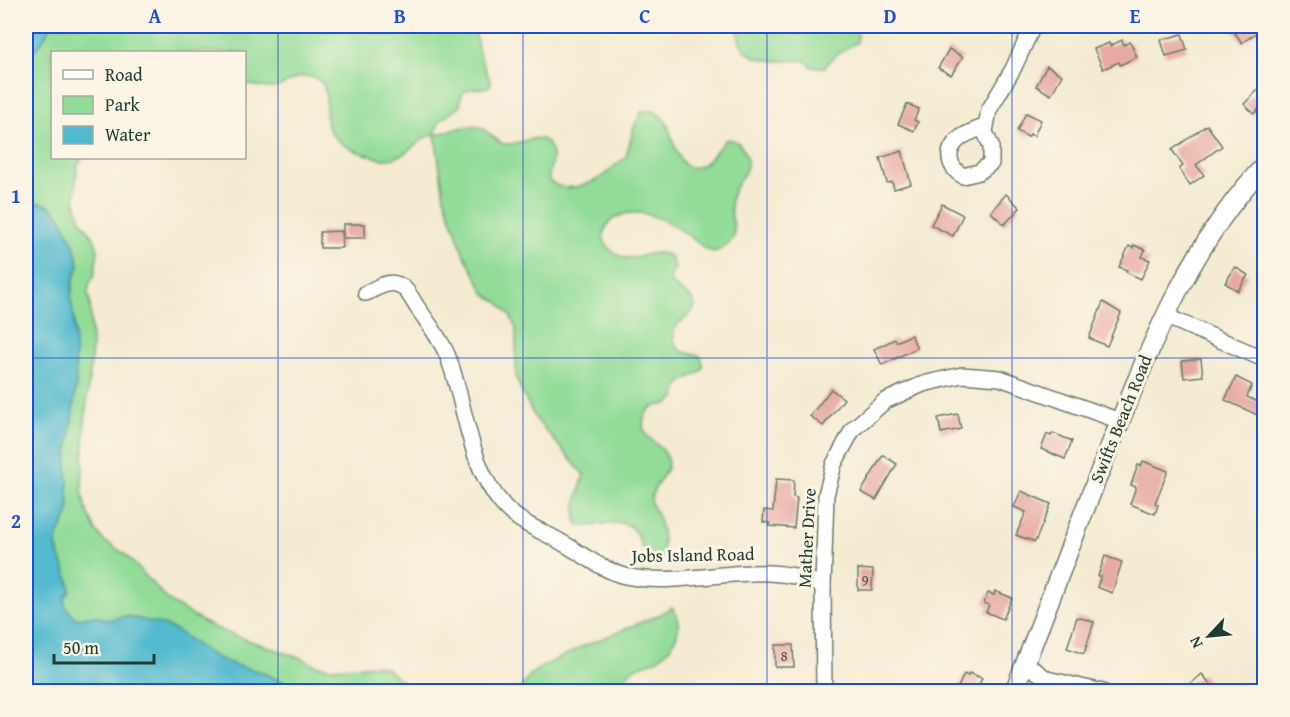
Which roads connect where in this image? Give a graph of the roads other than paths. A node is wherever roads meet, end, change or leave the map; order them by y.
1 (1033, 26) edge
2 (986, 126) dead end
3 (1264, 166) edge
4 (366, 293) dead end
5 (1165, 316) junction
6 (1264, 358) edge
7 (1120, 421) junction
8 (823, 586) junction
9 (1025, 663) junction
10 (824, 692) edge
11 (1014, 692) edge
12 (1102, 692) edge

1 - 2 street
3 - 5 street, Swifts Beach Road
4 - 8 street, Jobs Island Road
5 - 6 street
5 - 7 street, Swifts Beach Road
7 - 8 street, Mather Drive
7 - 9 street, Swifts Beach Road
8 - 10 street, Mather Drive
9 - 11 street, Swifts Beach Road
9 - 12 street

